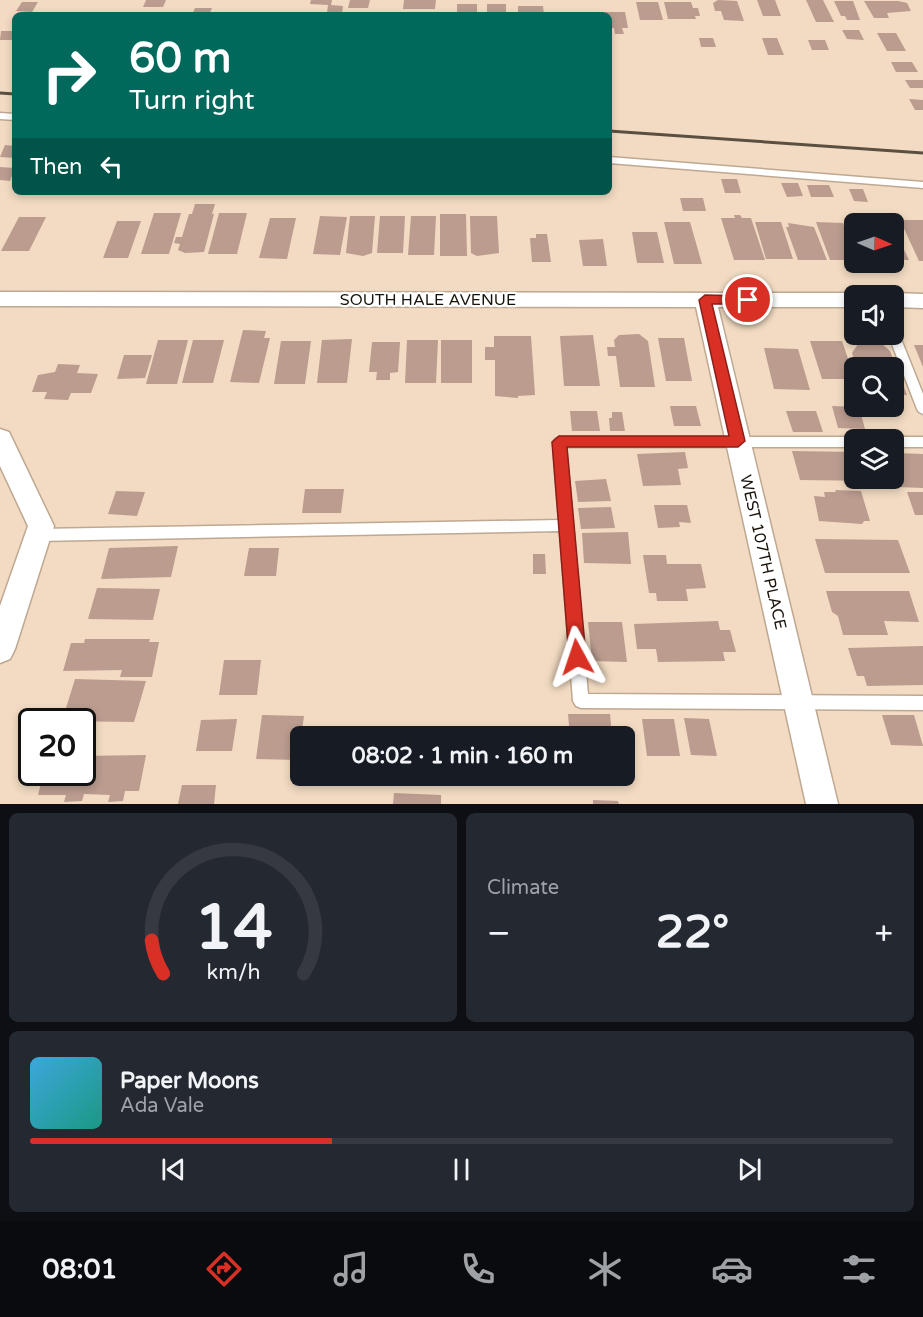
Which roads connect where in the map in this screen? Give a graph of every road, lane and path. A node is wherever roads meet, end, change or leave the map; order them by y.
1 (612, 160) edge
2 (923, 184) edge
3 (0, 299) edge
4 (705, 300) junction
5 (844, 300) edge
6 (904, 300) edge
7 (923, 301) edge
8 (897, 345) edge
9 (923, 409) edge
10 (0, 439) edge
11 (738, 441) junction
12 (844, 442) edge
13 (904, 442) edge
14 (923, 442) edge
15 (566, 525) junction
16 (38, 535) junction
17 (0, 649) edge
18 (799, 703) junction
19 (923, 703) edge
20 (822, 804) edge

1 - 2 lane
3 - 4 street, SOUTH HALE AVENUE
4 - 5 street, SOUTH HALE AVENUE
4 - 11 street, WEST 107TH PLACE
6 - 7 street
8 - 9 lane
10 - 16 street
11 - 12 lane
11 - 15 lane
11 - 18 street, WEST 107TH PLACE
13 - 14 lane
15 - 16 lane
15 - 18 lane
16 - 17 street
18 - 19 lane
18 - 20 street, WEST 107TH PLACE

